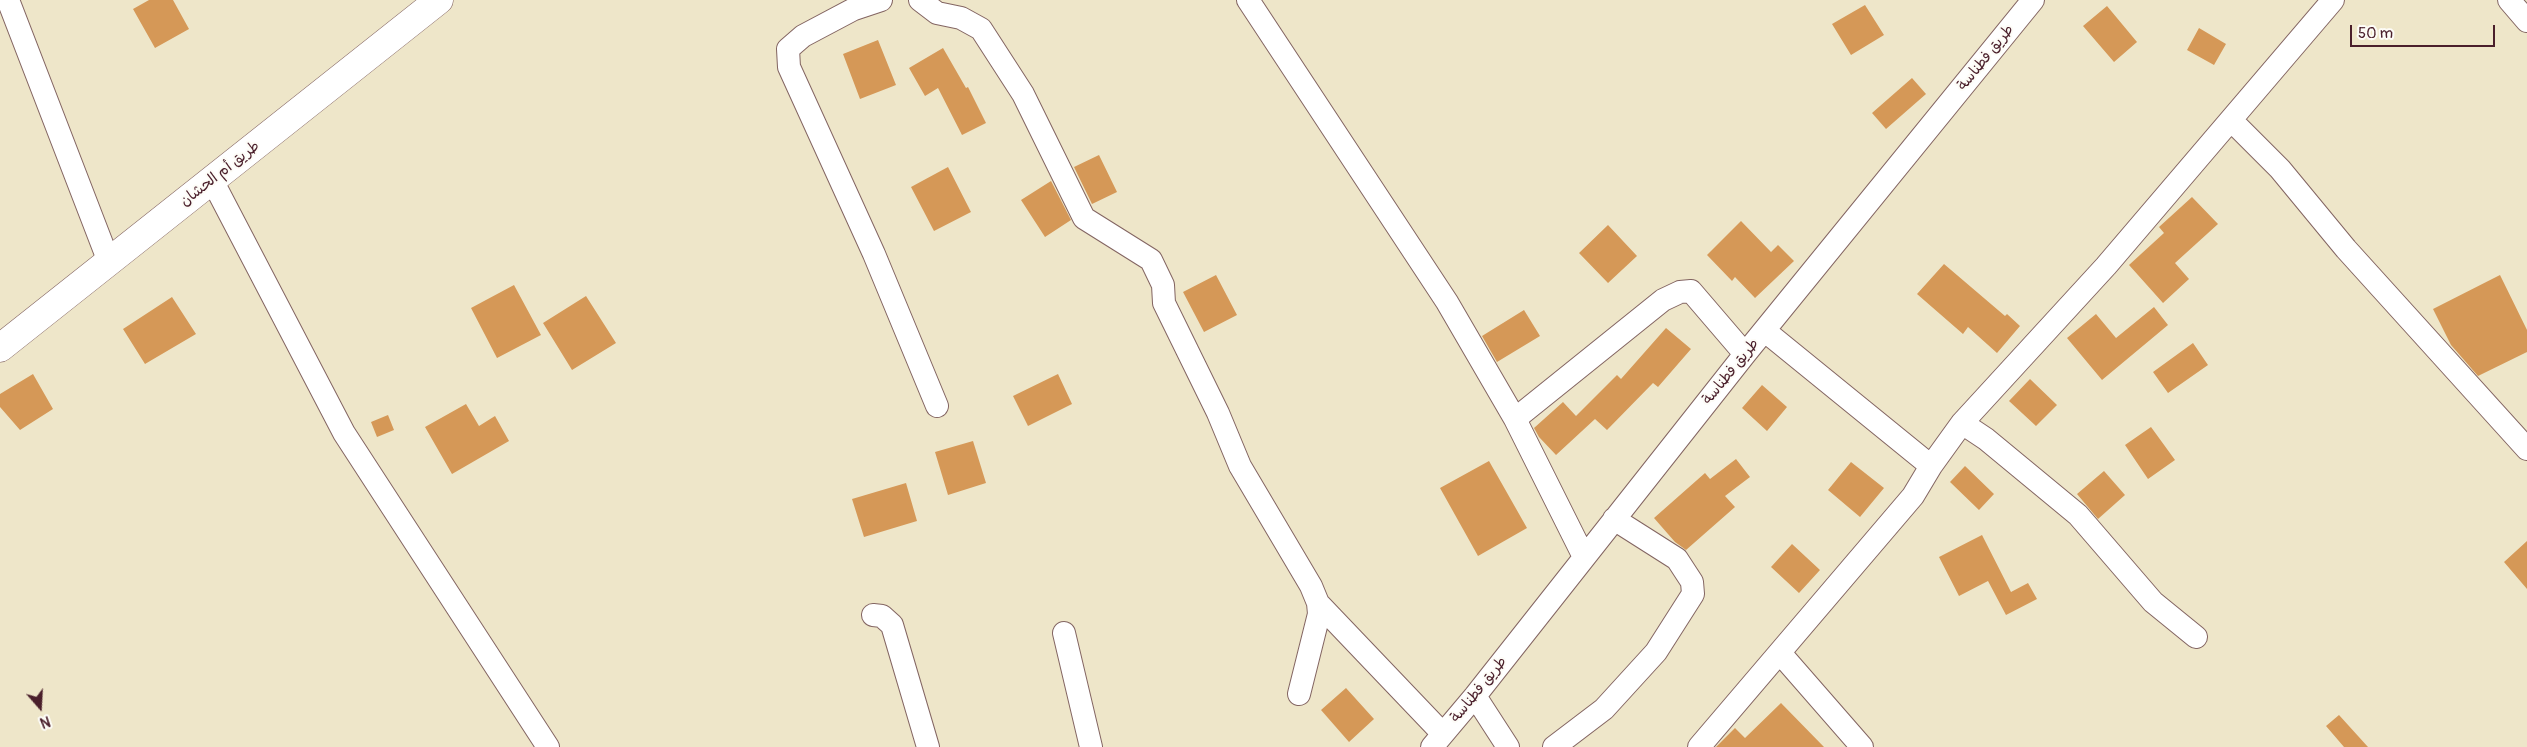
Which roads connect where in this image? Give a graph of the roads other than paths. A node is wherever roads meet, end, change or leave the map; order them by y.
1 (8, 0) edge
2 (439, 0) edge
3 (881, 0) edge
4 (920, 0) edge
5 (1248, 0) edge
6 (2033, 0) edge
7 (2333, 0) edge
8 (2509, 0) edge
9 (852, 5) edge
10 (2527, 20) edge
11 (2231, 120) junction
12 (212, 180) junction
13 (109, 262) junction
14 (1765, 332) junction
15 (0, 348) edge
16 (1745, 354) junction
17 (937, 406) dead end
18 (1515, 419) junction
19 (1962, 423) junction
20 (2527, 449) edge
21 (1931, 466) junction
22 (1614, 519) junction
23 (1584, 557) junction
24 (1318, 603) junction
25 (873, 615) dead end
26 (1064, 633) dead end
27 (2196, 637) dead end
28 (1780, 653) junction
29 (1299, 694) dead end
30 (1475, 696) junction
31 (1437, 741) edge
32 (548, 747) edge
33 (928, 747) edge
34 (1091, 747) edge
35 (1508, 747) edge
36 (1554, 747) edge
37 (1700, 747) edge
38 (1862, 747) edge

1 - 13 street
2 - 12 street, طريق أم الحشان
3 - 9 street
4 - 24 street
5 - 18 street
6 - 14 street, طريق فطناسة
7 - 11 street
8 - 10 street
9 - 17 street
11 - 19 street
11 - 20 street
12 - 13 street, طريق أم الحشان
12 - 32 street
13 - 15 street, طريق أم الحشان
14 - 16 street, طريق فطناسة
14 - 21 street
16 - 18 street
16 - 22 street, طريق فطناسة
18 - 23 street
19 - 21 street
19 - 27 street
21 - 28 street
22 - 23 street, طريق فطناسة
22 - 36 street
23 - 30 street, طريق فطناسة
24 - 29 street
24 - 31 street
25 - 33 street
26 - 34 street
28 - 37 street
28 - 38 street
30 - 31 street, طريق فطناسة
30 - 35 street

